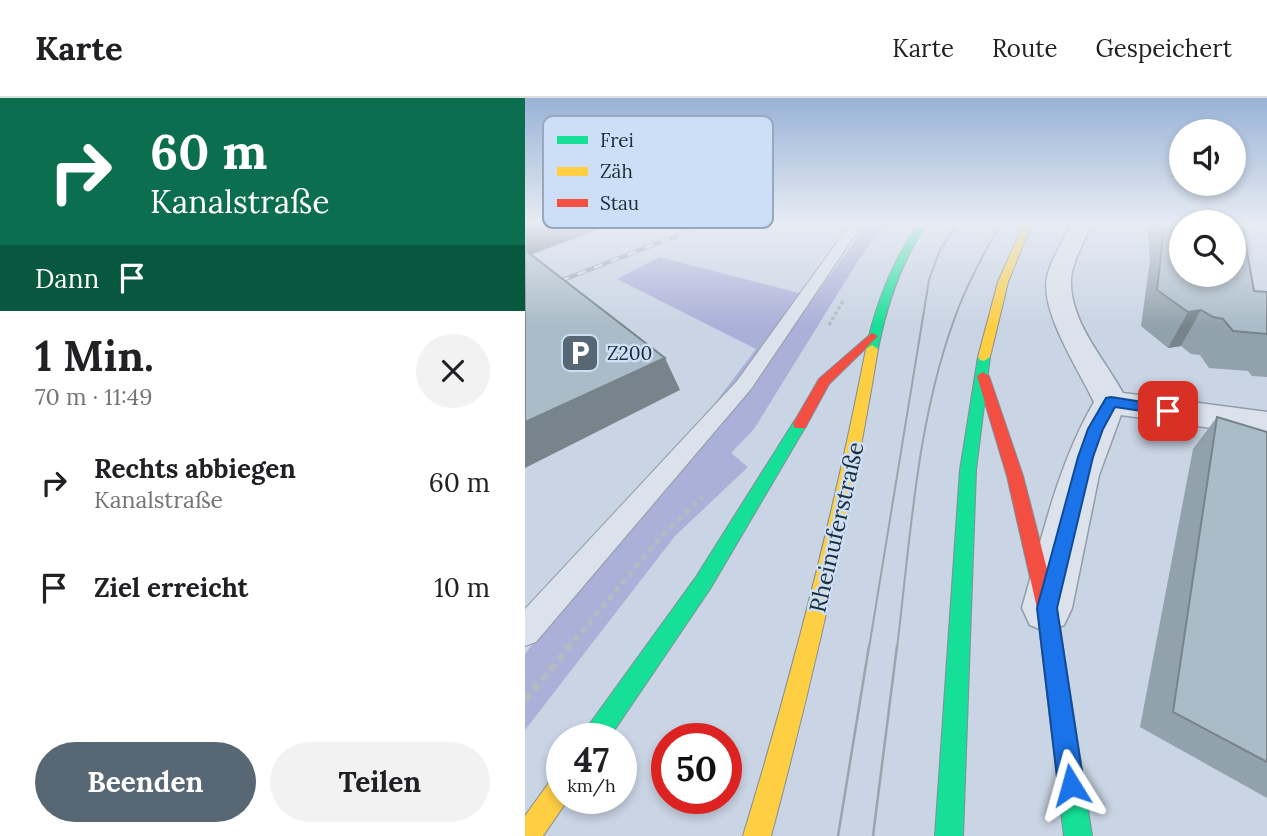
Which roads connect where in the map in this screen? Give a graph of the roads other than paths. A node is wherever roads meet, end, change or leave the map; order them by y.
1 (833, 257) edge
2 (900, 257) edge
3 (1010, 257) edge
4 (1067, 257) edge
5 (872, 336) junction
6 (980, 368) junction
7 (1111, 401) junction
8 (1267, 424) edge
9 (1047, 608) junction
10 (525, 631) edge
11 (605, 723) edge
12 (546, 809) edge
13 (527, 836) edge
14 (757, 836) edge
15 (949, 836) edge
16 (1078, 836) edge

1 - 10 lane
2 - 5 main road, Rheinuferstraße
3 - 6 main road
4 - 7 street
5 - 11 main road
5 - 14 main road, Rheinuferstraße
6 - 9 main road
6 - 15 main road
7 - 8 street
7 - 9 street
9 - 16 main road
12 - 13 main road

